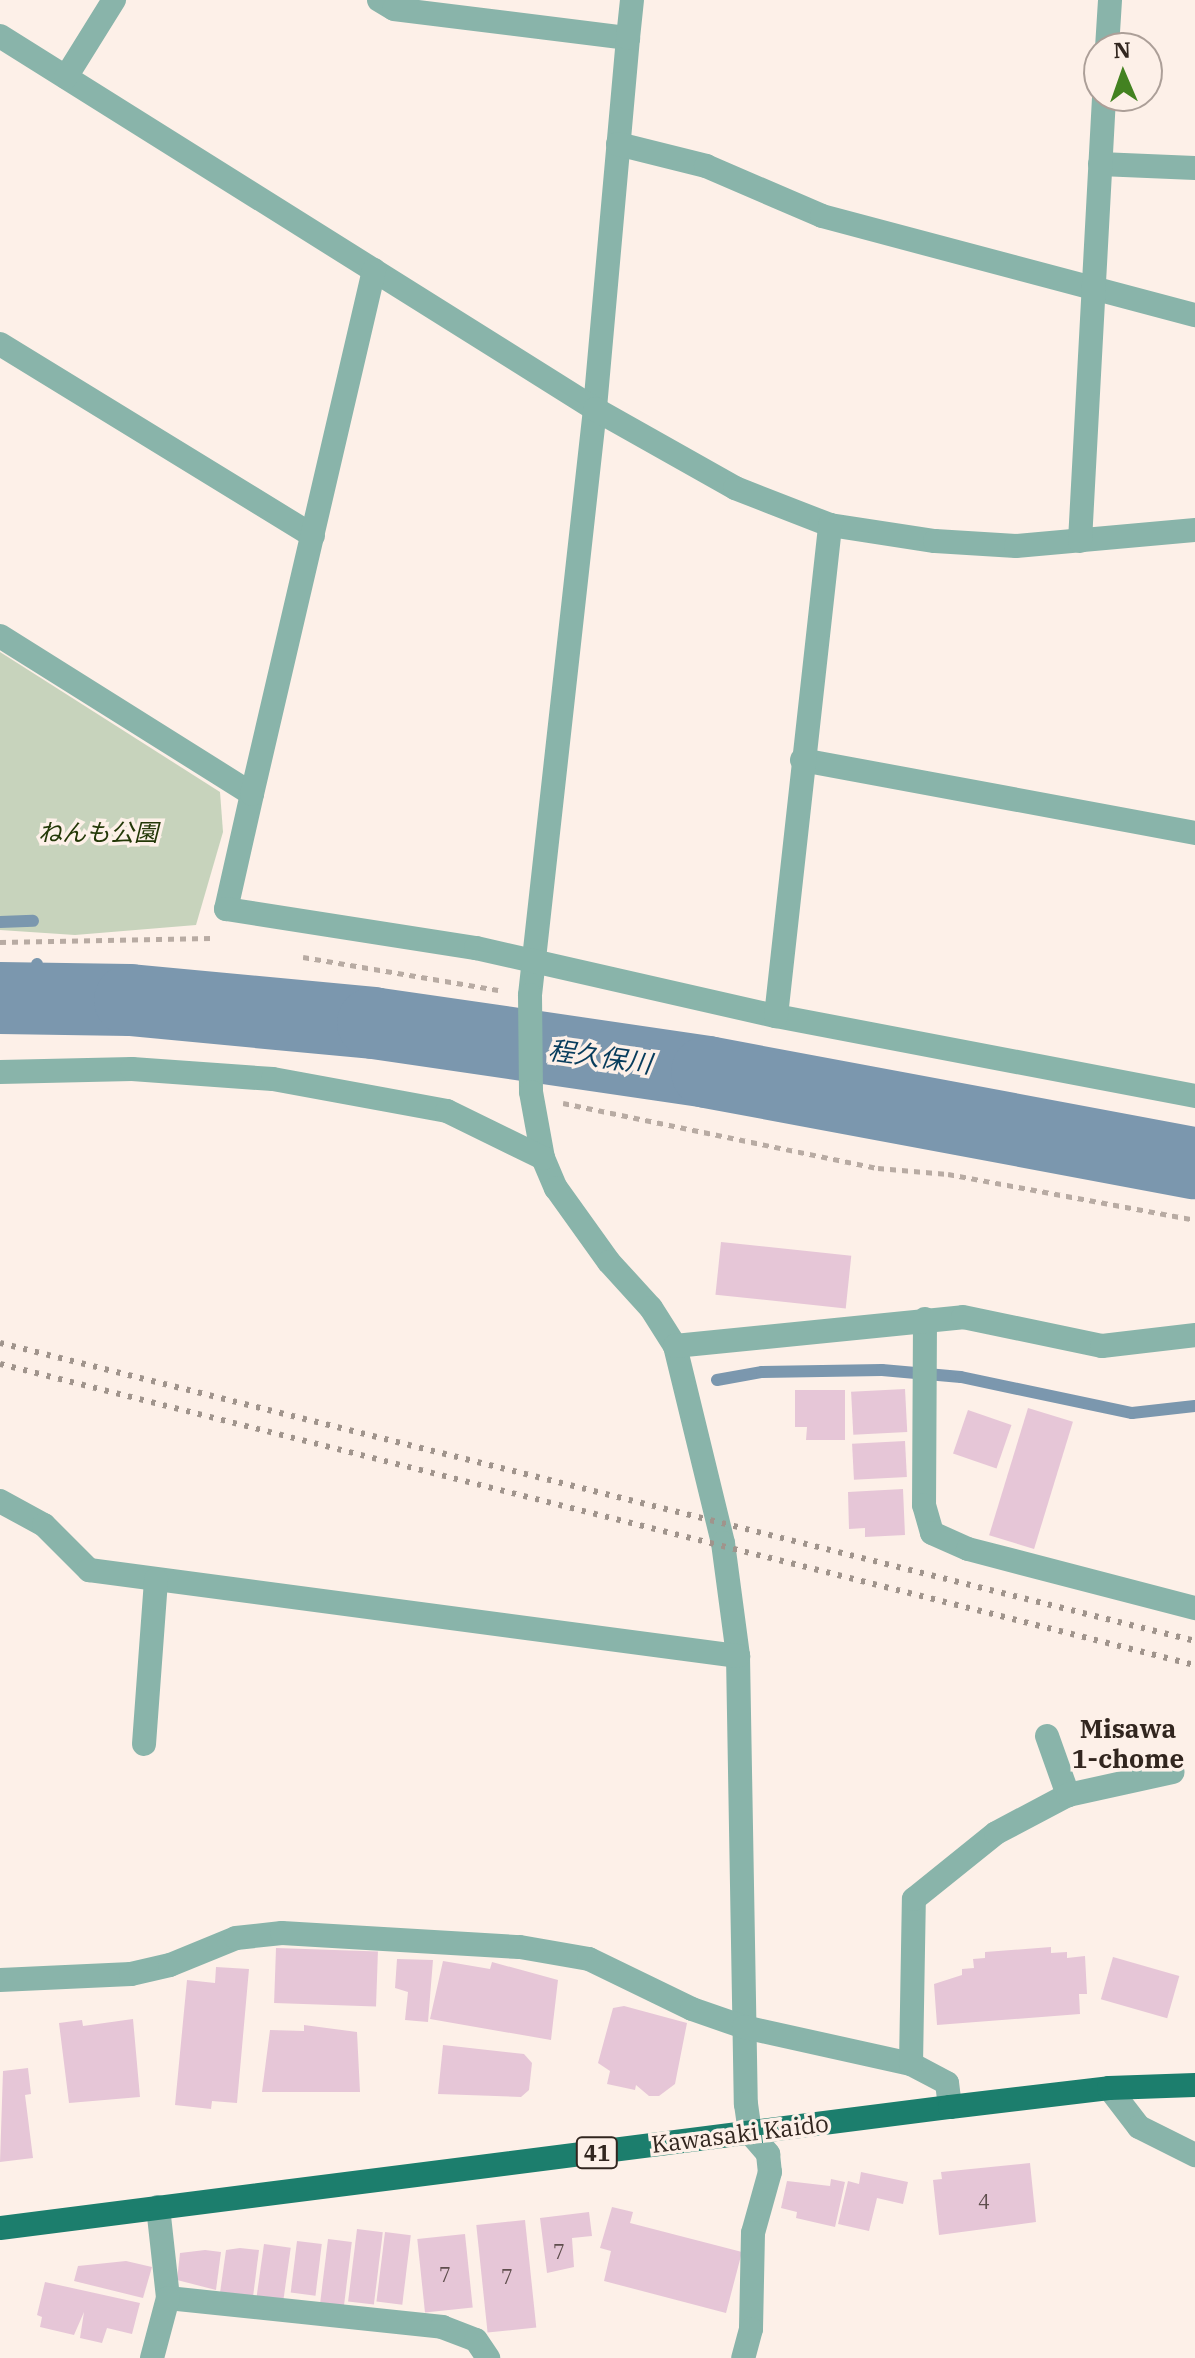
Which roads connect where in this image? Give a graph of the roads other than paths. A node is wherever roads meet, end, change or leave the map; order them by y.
1 (114, 0) edge
2 (632, 0) edge
3 (1110, 0) edge
4 (389, 3) edge
5 (1108, 32) edge
6 (0, 36) edge
7 (628, 38) junction
8 (66, 77) junction
9 (1103, 112) edge
10 (618, 144) junction
11 (1100, 164) junction
12 (1195, 168) edge
13 (374, 270) junction
14 (1091, 285) junction
15 (1195, 315) edge
16 (0, 344) edge
17 (595, 409) junction
18 (830, 525) junction
19 (1195, 530) edge
20 (313, 536) junction
21 (1080, 541) junction
22 (0, 636) edge
23 (802, 760) junction
24 (252, 794) junction
25 (1195, 833) edge
26 (536, 961) junction
27 (776, 1016) junction
28 (0, 1072) edge
29 (1195, 1096) edge
30 (543, 1158) junction
31 (925, 1319) junction
32 (1195, 1335) edge
33 (675, 1346) junction
34 (0, 1501) edge
35 (156, 1579) junction
36 (1195, 1608) edge
37 (738, 1656) junction
38 (1047, 1736) dead end
39 (144, 1744) dead end
40 (1173, 1772) dead end
41 (1068, 1795) junction
42 (0, 1980) edge
43 (744, 2027) junction
44 (911, 2064) junction
45 (1195, 2085) edge
46 (1109, 2088) junction
47 (950, 2107) junction
48 (750, 2133) junction
49 (1195, 2155) edge
50 (158, 2207) junction
51 (0, 2228) edge
52 (168, 2298) junction
53 (152, 2358) edge
54 (488, 2358) edge
55 (743, 2358) edge

1 - 8 street
2 - 7 street
3 - 5 street
4 - 7 street
6 - 8 street
7 - 10 street
8 - 13 street
9 - 11 street
10 - 14 street
10 - 17 street
11 - 12 street
11 - 14 street
13 - 17 street
13 - 20 street
14 - 15 street
14 - 21 street
16 - 20 street
17 - 18 street
17 - 26 street
18 - 21 street
18 - 23 street
19 - 21 street
20 - 24 street
22 - 24 street
23 - 25 street
23 - 27 street
24 - 26 street
26 - 27 street
26 - 30 street
27 - 29 street
28 - 30 street
30 - 33 street
31 - 32 street
31 - 33 street
31 - 36 street
33 - 37 street
34 - 35 street
35 - 37 street
35 - 39 street
37 - 43 street
38 - 41 street
40 - 41 street
41 - 44 street
42 - 43 street
43 - 44 street
43 - 48 street
44 - 47 street
45 - 46 main road, Kawasaki Kaido / 41
46 - 47 main road, Kawasaki Kaido / 41
46 - 49 street
47 - 48 main road, Kawasaki Kaido / 41
48 - 50 main road, Kawasaki Kaido / 41
48 - 55 street
50 - 51 main road, Kawasaki Kaido / 41
50 - 52 street
52 - 53 street
52 - 54 street

